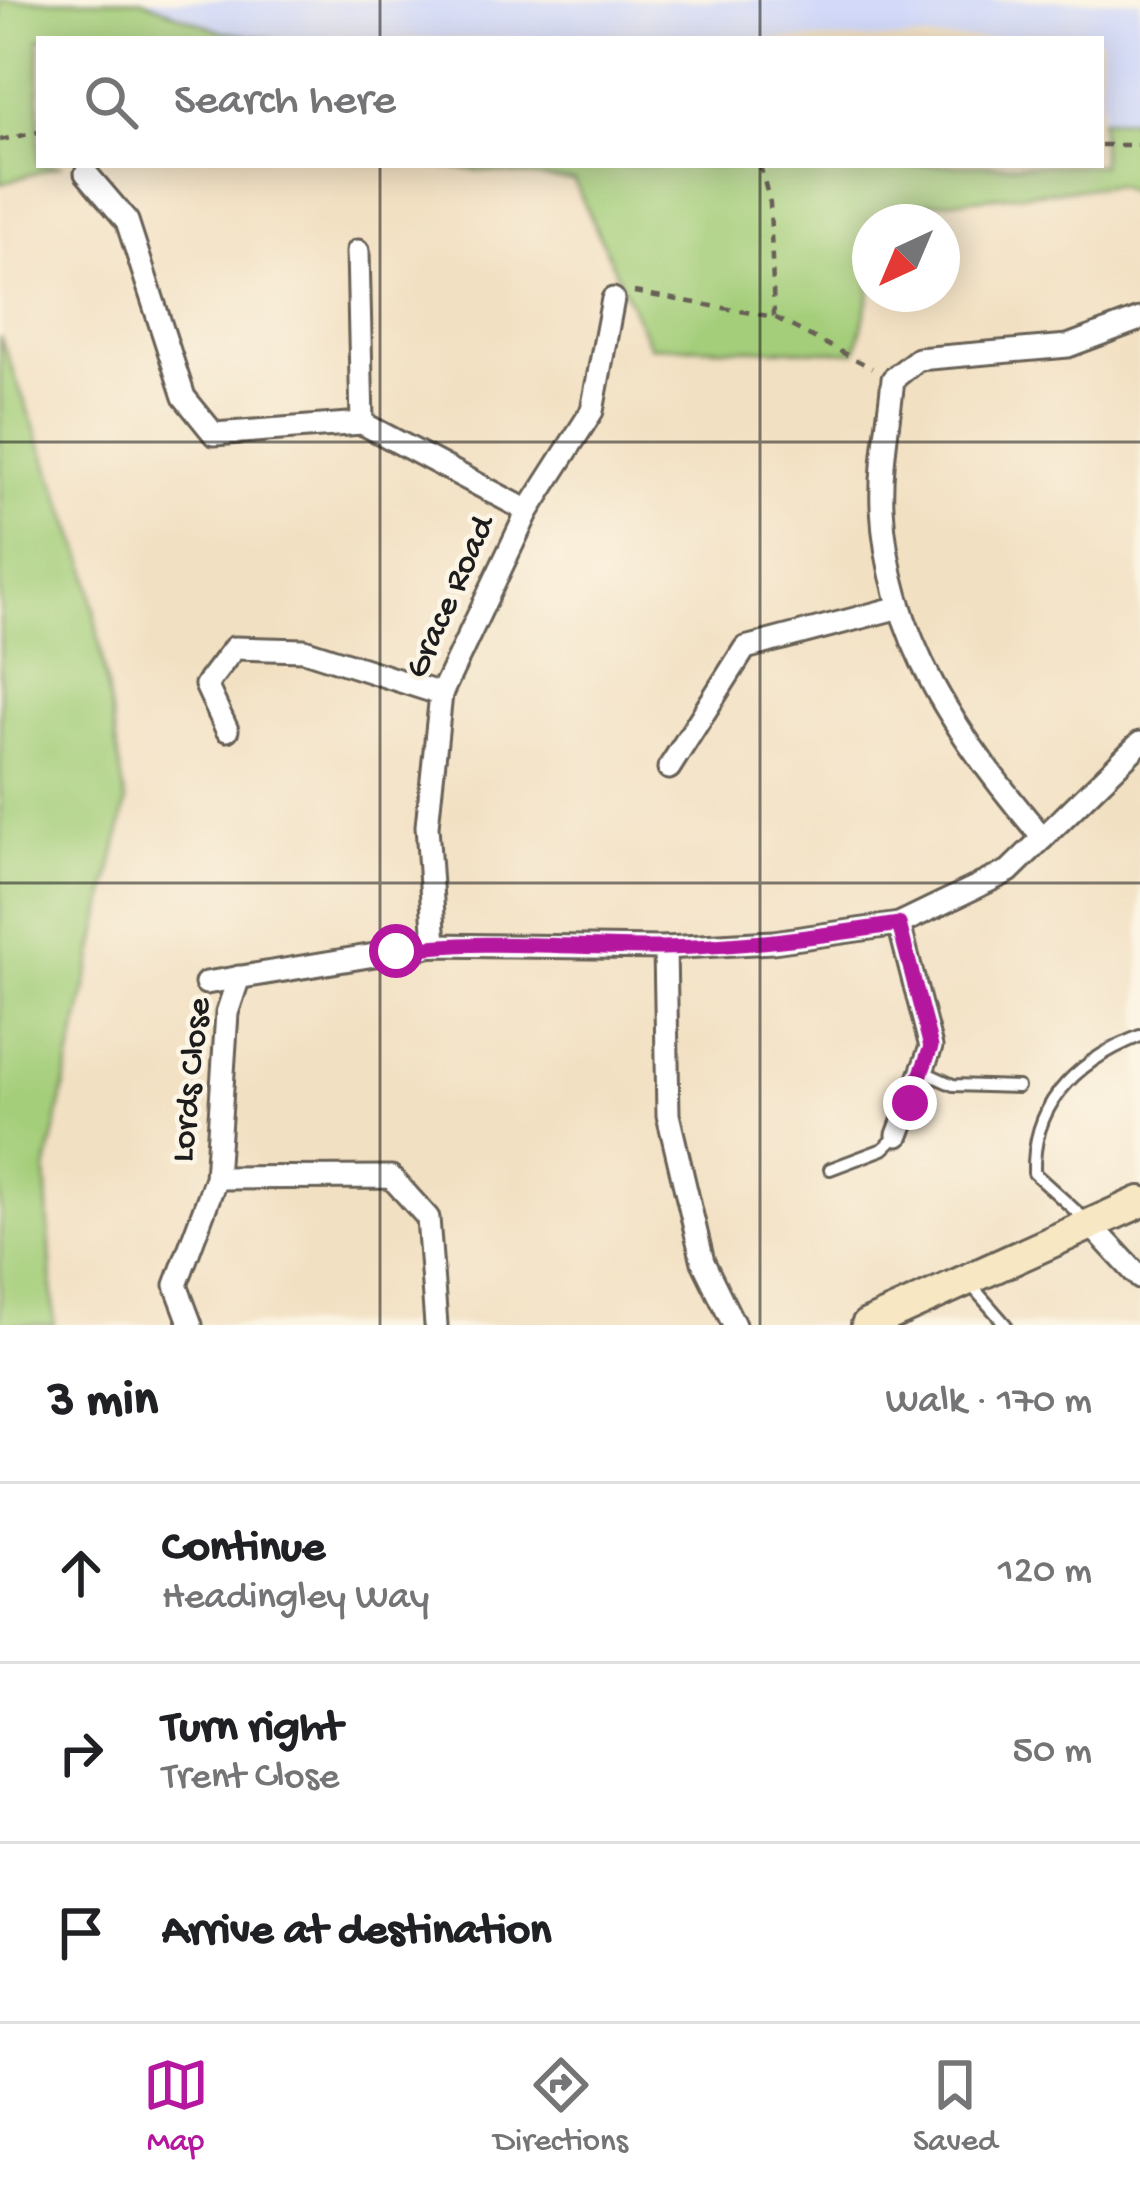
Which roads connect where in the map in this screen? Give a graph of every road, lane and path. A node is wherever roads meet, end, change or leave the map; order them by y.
1 (36, 133) edge
2 (0, 140) edge
3 (1104, 145) edge
4 (1140, 145) edge
5 (761, 168) edge
6 (86, 172) dead end
7 (358, 250) dead end
8 (613, 299) joint
9 (774, 317) junction
10 (1140, 319) edge
11 (892, 379) junction
12 (362, 423) junction
13 (528, 511) junction
14 (896, 608) junction
15 (441, 694) junction
16 (227, 730) dead end
17 (1140, 743) edge
18 (669, 768) dead end
19 (1043, 838) junction
20 (899, 924) junction
21 (435, 945) junction
22 (665, 948) junction
23 (239, 977) junction
24 (206, 982) dead end
25 (1140, 1036) edge
26 (922, 1071) junction
27 (1018, 1087) dead end
28 (898, 1135) joint
29 (830, 1169) dead end
30 (216, 1178) junction
31 (1140, 1202) edge
32 (1089, 1223) junction
33 (965, 1278) junction
34 (1140, 1278) edge
35 (191, 1325) edge
36 (436, 1325) edge
37 (734, 1325) edge
38 (867, 1325) edge
39 (1006, 1325) edge

1 - 2 path
3 - 4 path
5 - 9 path
6 - 12 street
7 - 12 street
8 - 9 path
8 - 13 street, Grace Road
9 - 11 path
10 - 11 street
11 - 14 street
12 - 13 street
13 - 15 street, Grace Road
14 - 18 street
14 - 19 street
15 - 16 street
15 - 21 street, Grace Road
17 - 19 street
19 - 20 street
20 - 22 street
20 - 26 street
21 - 22 street
21 - 23 street
22 - 37 street
23 - 24 street
23 - 30 street, Lords Close
25 - 32 lane
26 - 27 lane
26 - 28 street
28 - 29 lane
30 - 35 street, Lords Close
30 - 36 street
31 - 32 main road
32 - 33 main road
32 - 34 street
33 - 38 main road
33 - 39 lane

